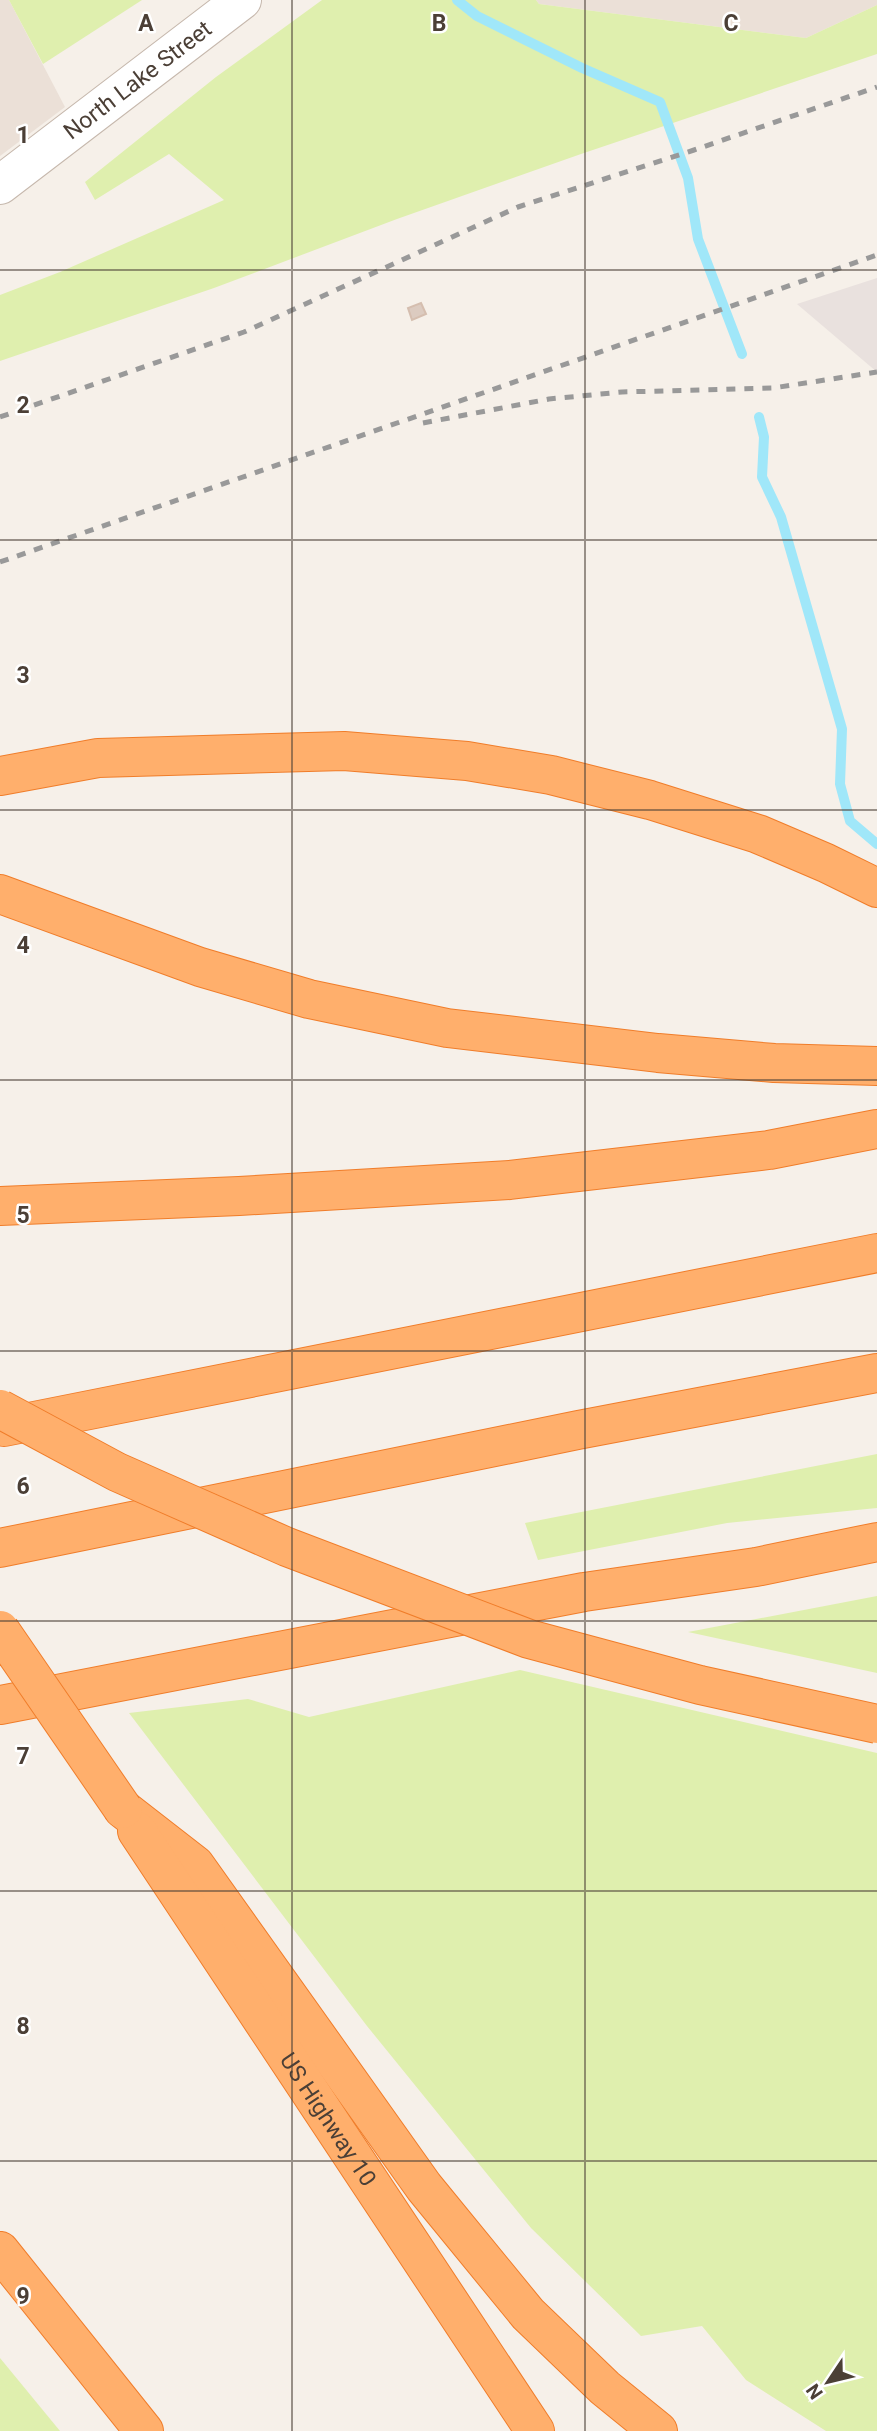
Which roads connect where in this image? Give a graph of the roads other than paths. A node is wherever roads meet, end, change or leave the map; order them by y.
1 (242, 0) edge
2 (0, 185) edge
3 (0, 776) edge
4 (877, 888) edge
5 (0, 894) edge
6 (877, 1066) edge
7 (877, 1129) edge
8 (0, 1206) edge
9 (877, 1253) edge
10 (877, 1373) edge
11 (0, 1409) edge
12 (0, 1428) edge
13 (877, 1542) edge
14 (0, 1548) edge
15 (0, 1630) edge
16 (0, 1705) edge
17 (877, 1724) edge
18 (123, 1809) junction
19 (0, 2251) edge
20 (144, 2431) edge
21 (536, 2431) edge
22 (658, 2431) edge

1 - 2 street, North Lake Street
3 - 4 highway
5 - 6 highway
7 - 8 highway
9 - 12 highway
10 - 14 highway
11 - 17 highway, bridge
13 - 16 highway
15 - 18 highway, US Highway 10, bridge
18 - 21 highway, US Highway 10
18 - 22 highway
19 - 20 highway

